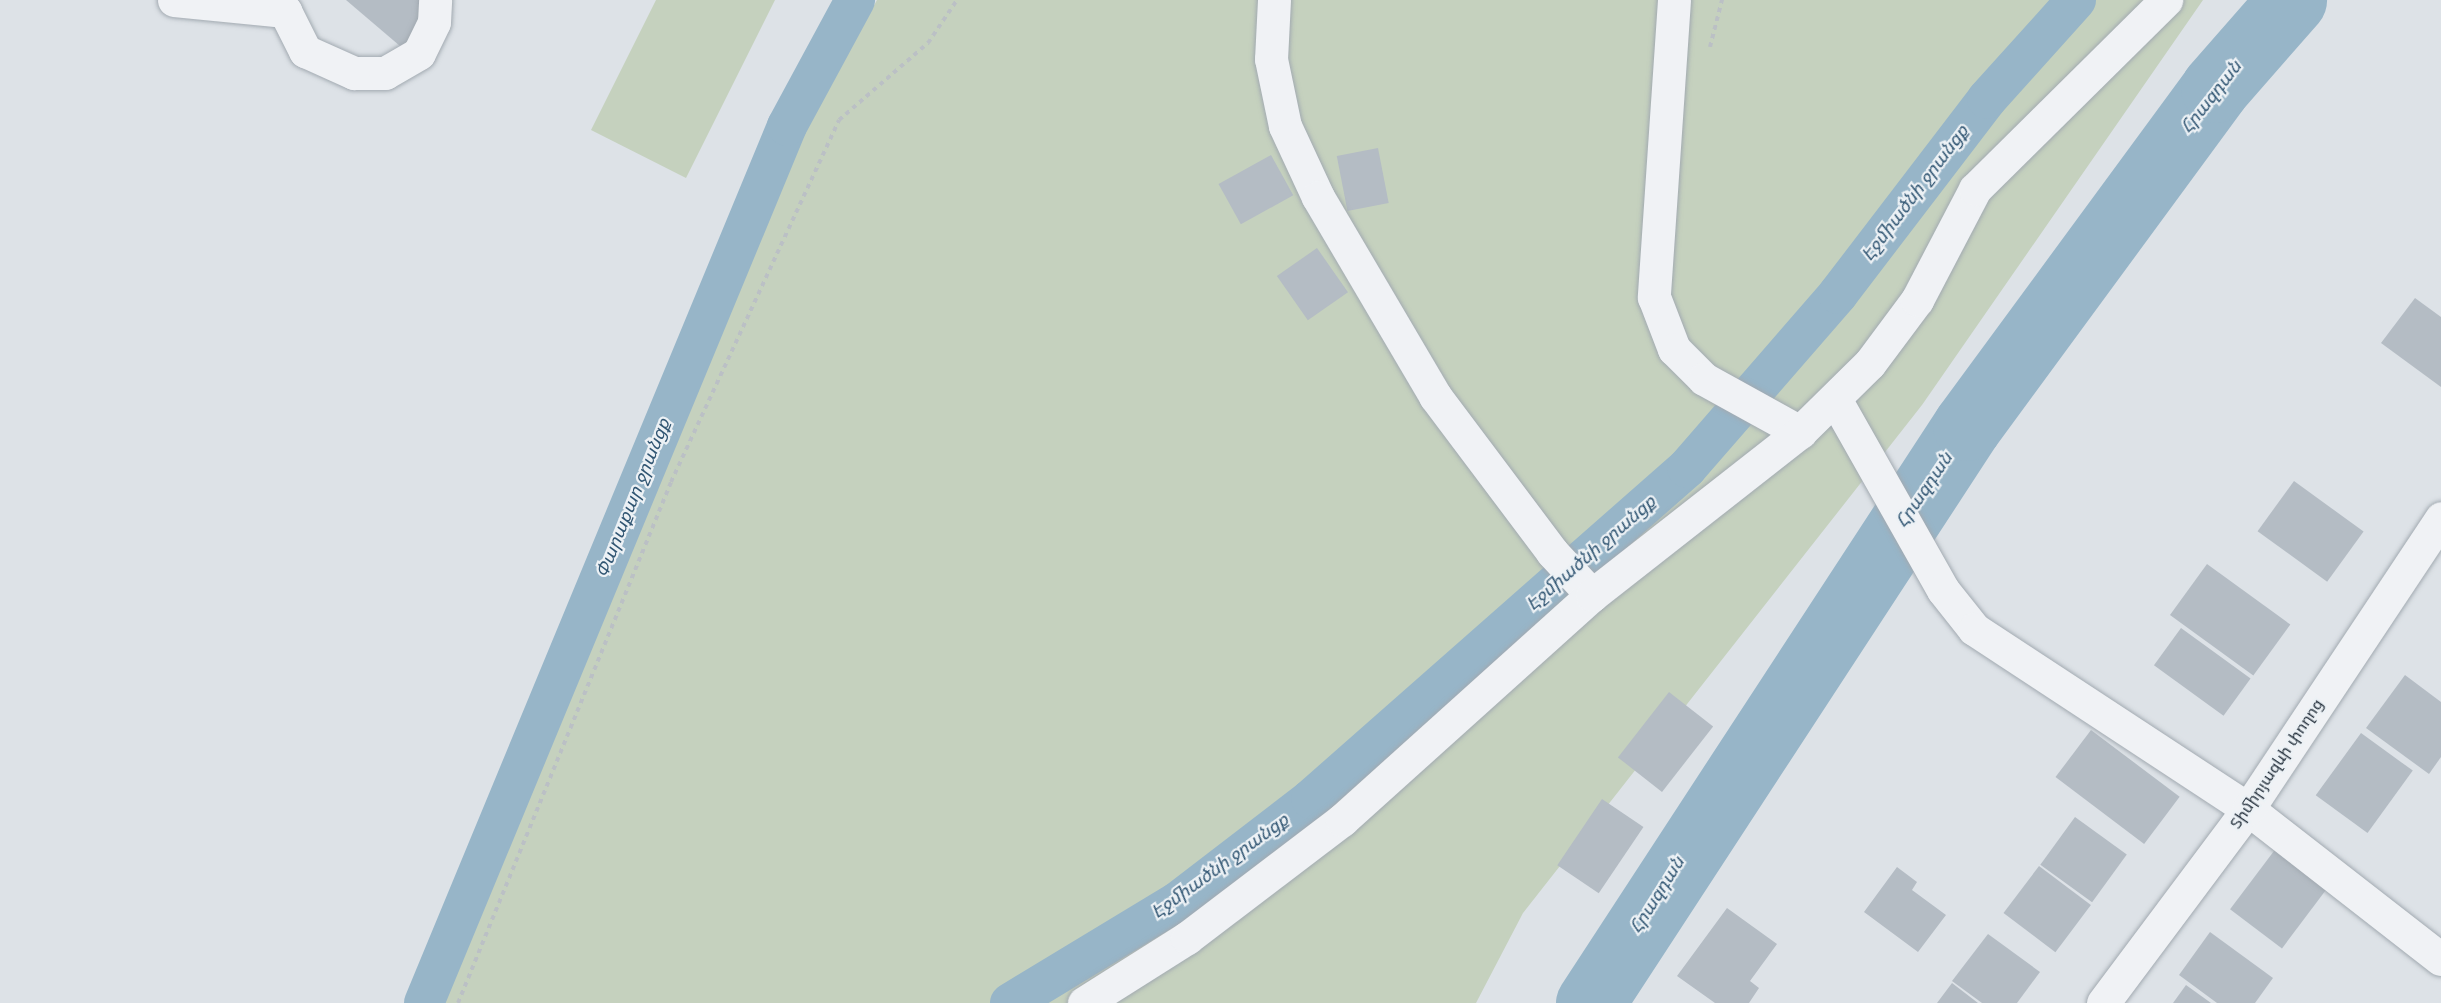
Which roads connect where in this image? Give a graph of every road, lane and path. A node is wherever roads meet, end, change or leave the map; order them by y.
1 (174, 0) edge
2 (435, 0) edge
3 (957, 0) edge
4 (1274, 0) edge
5 (1674, 0) edge
6 (2166, 0) edge
7 (1834, 399) junction
8 (1800, 432) junction
9 (2441, 518) edge
10 (1593, 595) junction
11 (2248, 809) junction
12 (2441, 959) edge
13 (458, 1003) edge
14 (1084, 1003) edge
15 (2103, 1003) edge

1 - 2 street
3 - 13 path
4 - 10 street
5 - 8 street
6 - 7 street
7 - 8 street
7 - 11 street
8 - 10 street
9 - 11 street, Տիմիրյազևի փողոց
10 - 14 street
11 - 12 street
11 - 15 street, Տիմիրյազևի փողոց

